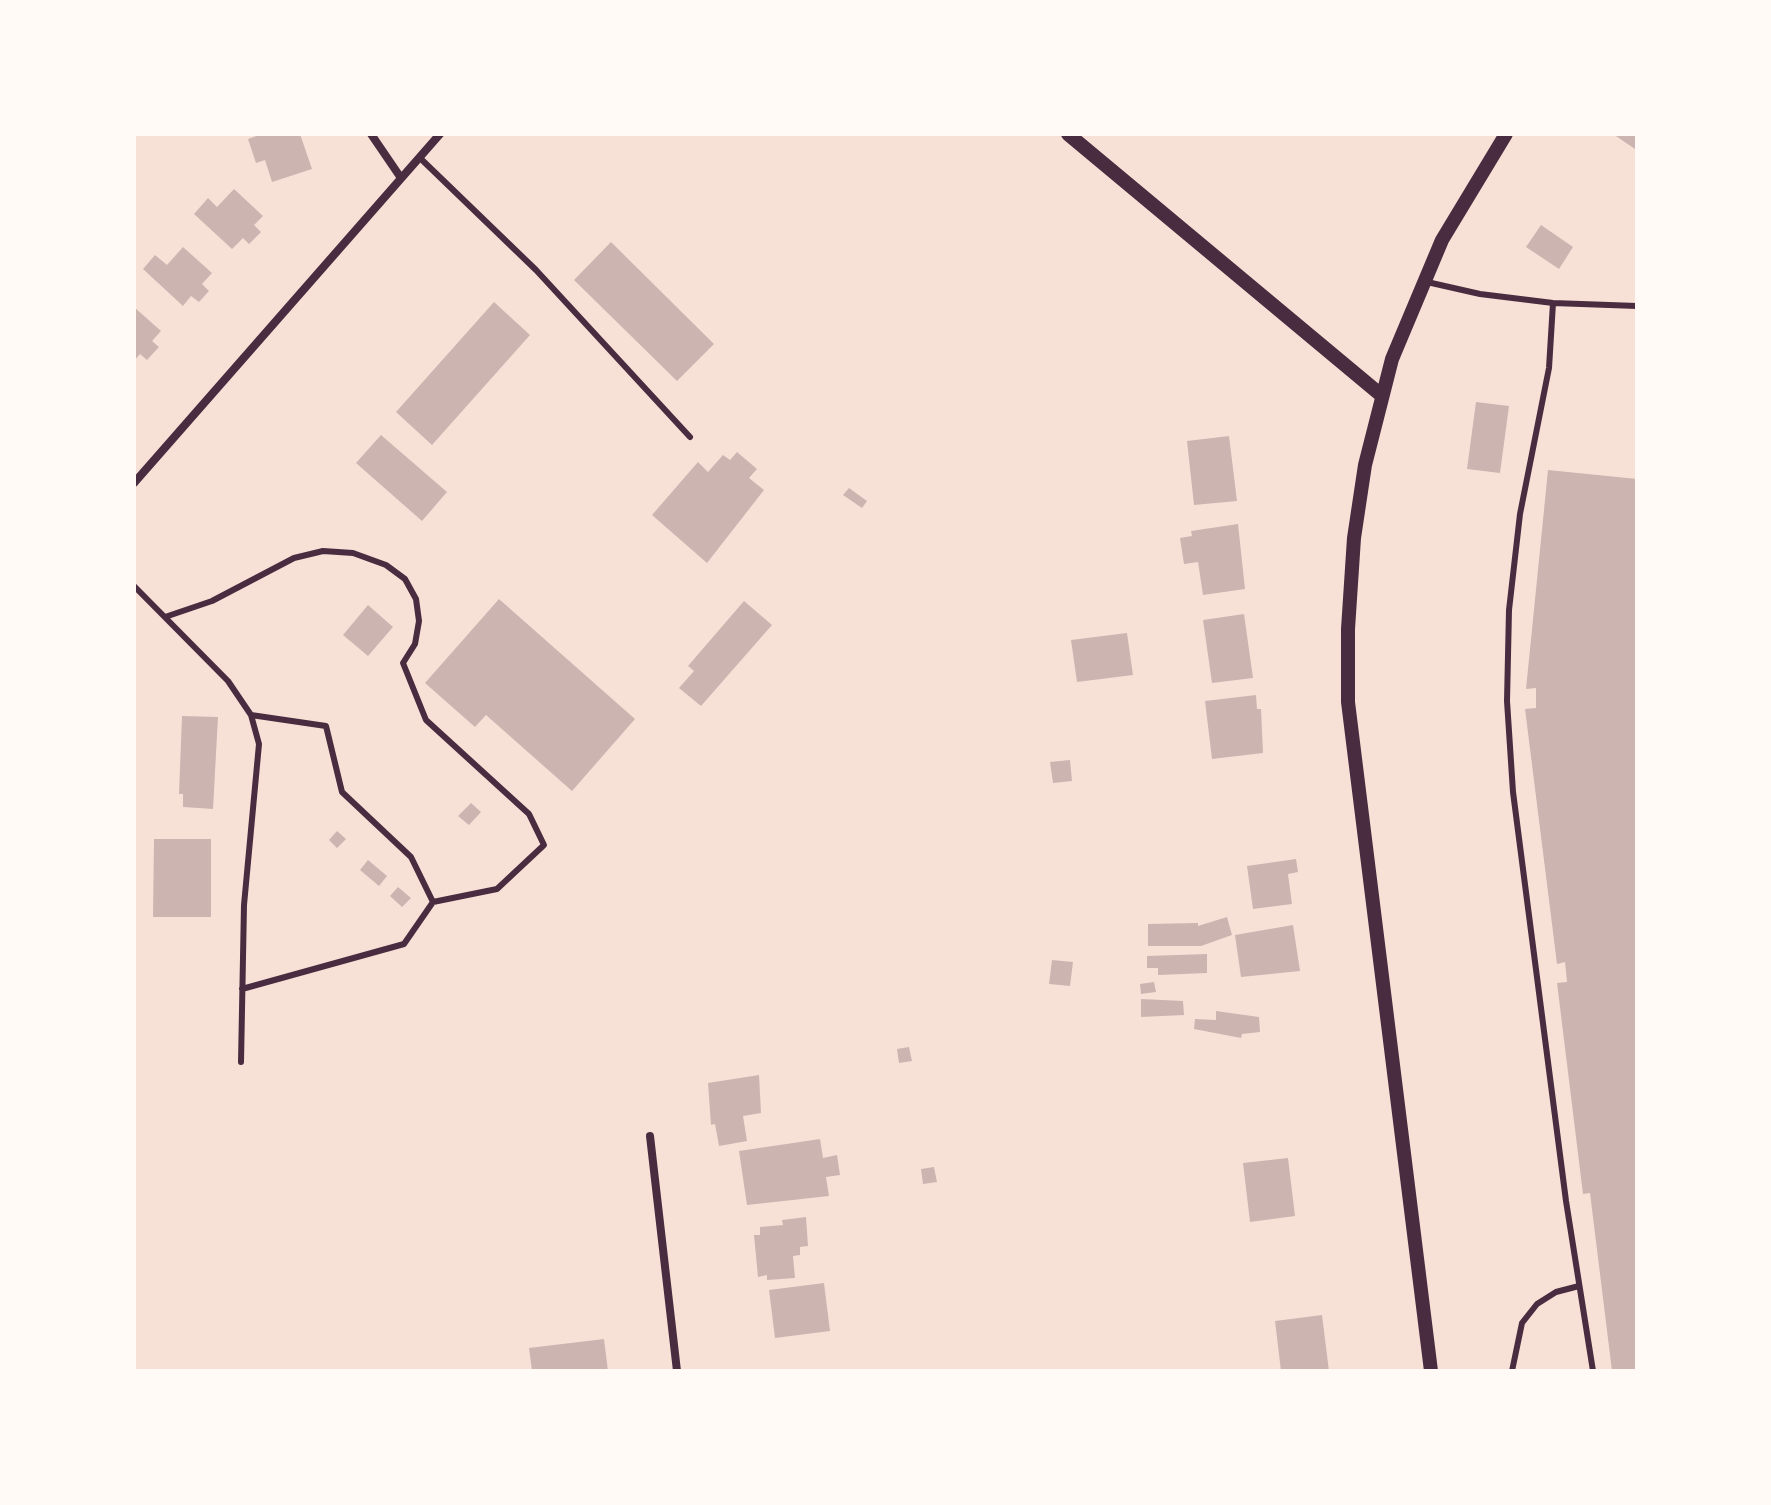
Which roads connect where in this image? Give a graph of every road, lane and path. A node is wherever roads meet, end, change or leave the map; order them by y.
1 (371, 134) edge
2 (440, 134) edge
3 (1068, 134) edge
4 (1506, 134) edge
5 (420, 158) junction
6 (401, 178) junction
7 (1422, 281) junction
8 (1553, 303) junction
9 (1637, 306) edge
10 (1381, 395) junction
11 (690, 437) dead end
12 (134, 483) edge
13 (134, 586) edge
14 (165, 617) junction
15 (251, 715) junction
16 (433, 902) junction
17 (242, 989) junction
18 (241, 1062) dead end
19 (650, 1136) dead end
20 (1579, 1286) junction
21 (677, 1371) edge
22 (1431, 1371) edge
23 (1512, 1371) edge
24 (1593, 1371) edge

1 - 6 street
2 - 5 street
3 - 10 street
4 - 7 street
5 - 6 street
5 - 11 lane
6 - 12 street
7 - 8 lane
7 - 10 street
8 - 9 lane
8 - 20 lane
10 - 22 street
13 - 14 lane
14 - 15 lane
14 - 16 lane
15 - 16 lane
15 - 17 lane
16 - 17 lane
17 - 18 lane
19 - 21 street
20 - 23 lane
20 - 24 lane

